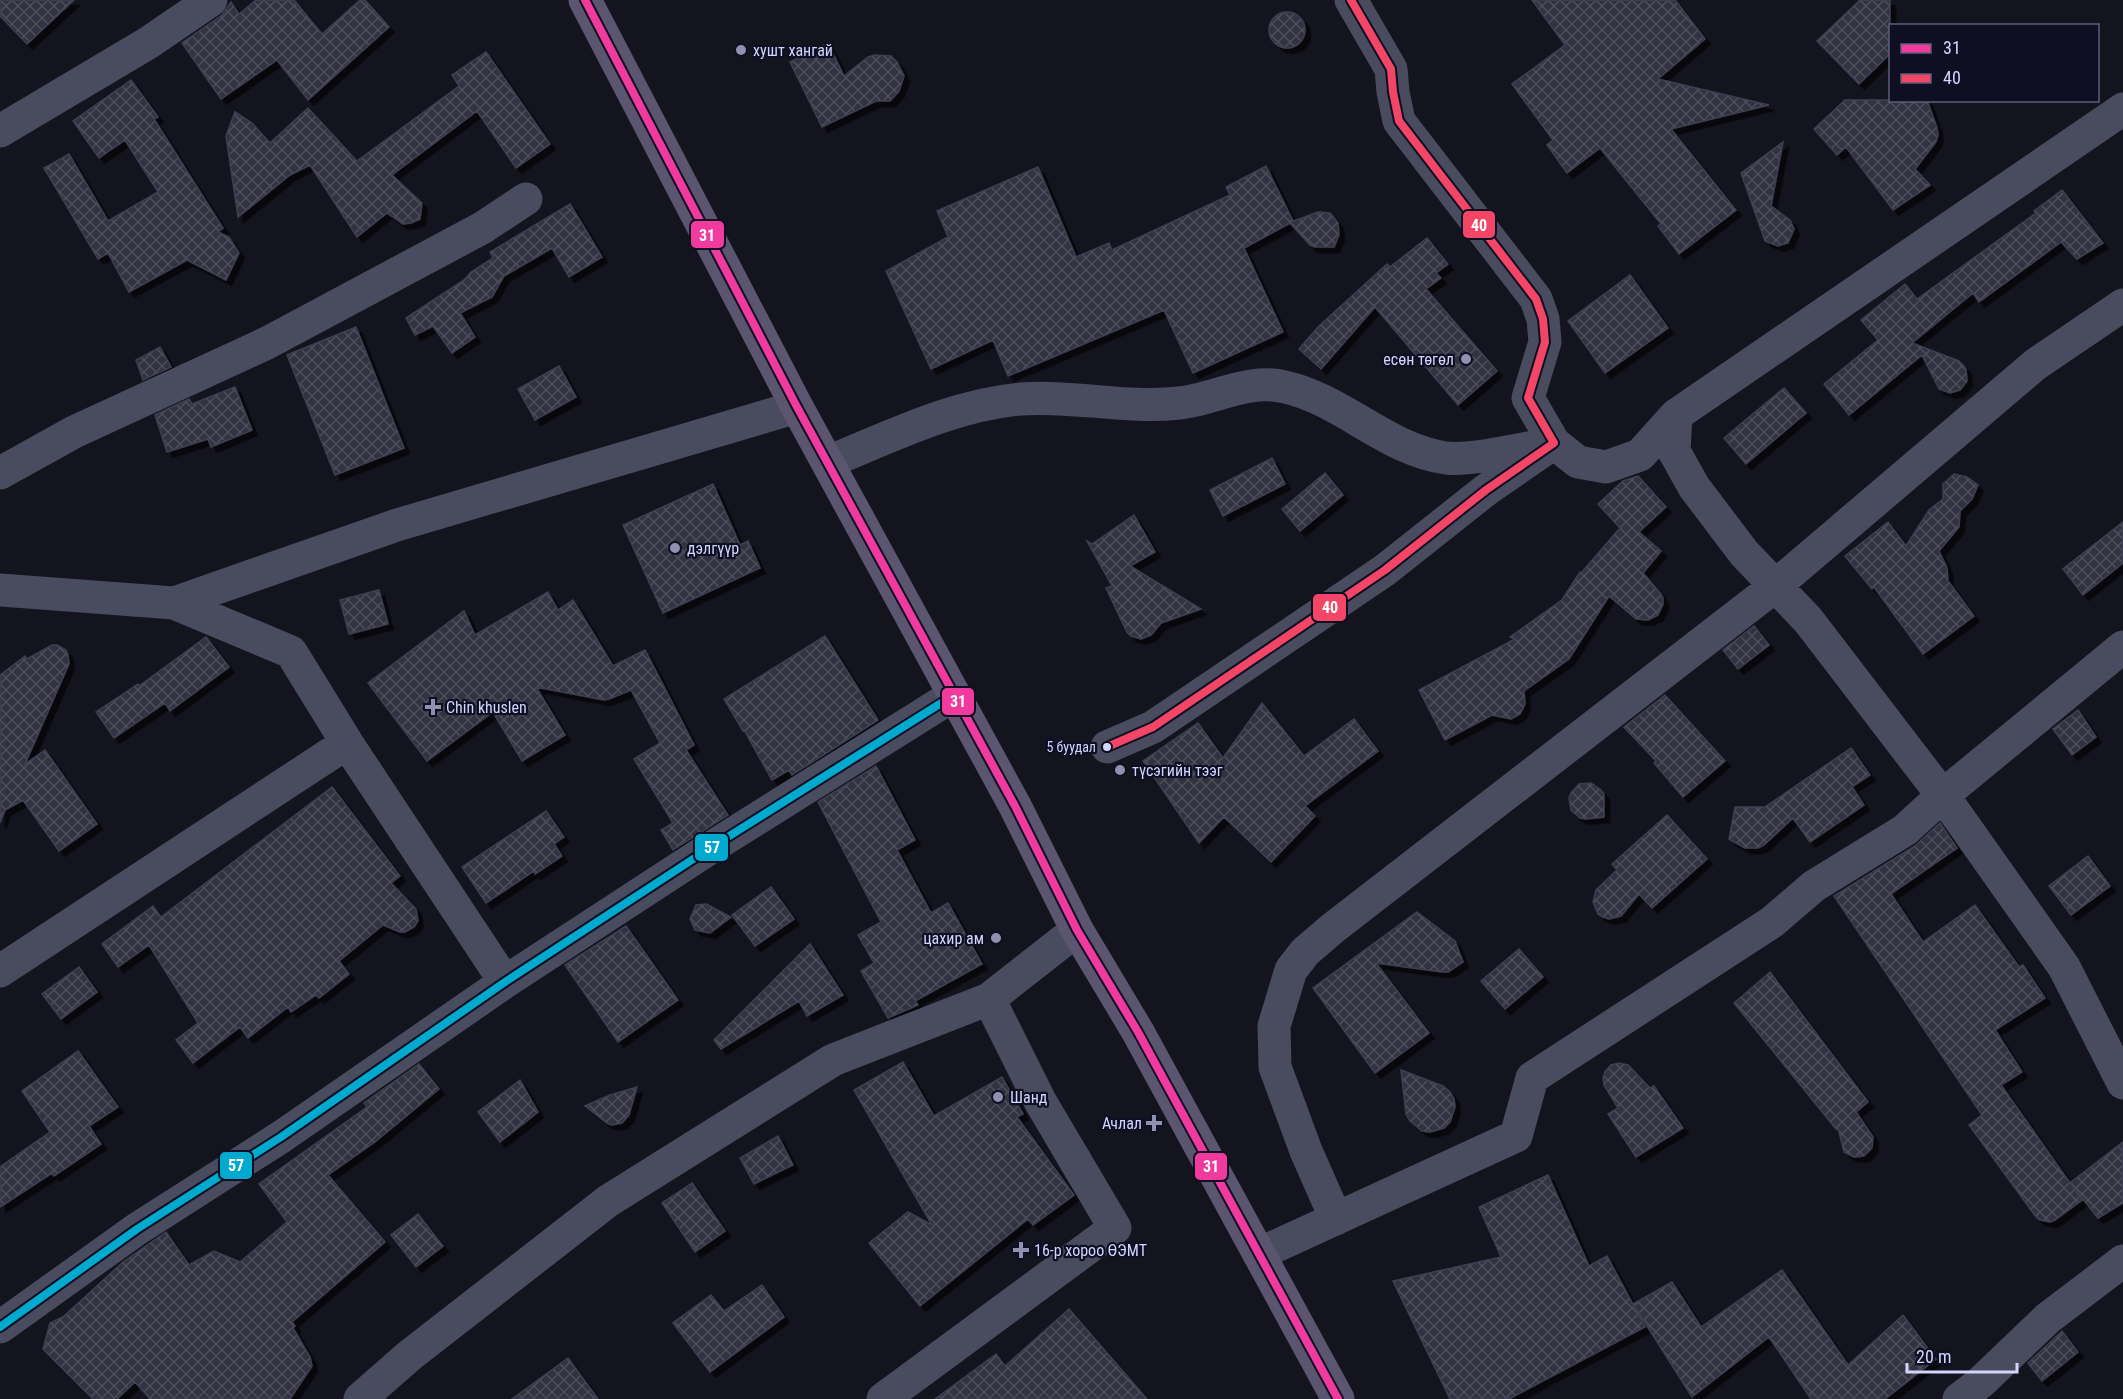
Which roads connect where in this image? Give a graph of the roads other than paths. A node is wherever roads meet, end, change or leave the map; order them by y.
1 (211, 0) edge
2 (585, 0) edge
3 (1351, 0) edge
4 (2123, 109) edge
5 (0, 131) edge
6 (526, 199) dead end
7 (2123, 305) edge
8 (797, 407) junction
9 (1676, 415) junction
10 (1554, 443) junction
11 (828, 462) junction
12 (0, 474) edge
13 (1776, 585) junction
14 (0, 590) edge
15 (174, 603) junction
16 (2123, 647) edge
17 (954, 695) junction
18 (347, 743) junction
19 (1107, 747) dead end
20 (1942, 796) junction
21 (1077, 930) junction
22 (0, 970) edge
23 (505, 982) junction
24 (989, 999) junction
25 (2123, 1083) edge
26 (1336, 1219) junction
27 (1259, 1254) junction
28 (2123, 1261) edge
29 (0, 1327) edge
30 (360, 1399) edge
31 (883, 1399) edge
32 (1338, 1399) edge
33 (1959, 1399) edge

1 - 5 street
2 - 8 main road
3 - 10 street
4 - 9 street
6 - 12 street
7 - 13 street
8 - 11 main road
8 - 15 street
9 - 10 street
9 - 13 street
10 - 11 street
10 - 19 street
11 - 17 main road
13 - 20 street
13 - 26 street
14 - 15 street
15 - 18 street
16 - 20 street
17 - 21 main road
17 - 23 street
18 - 22 street
18 - 23 street
20 - 25 street
20 - 26 street
21 - 24 street
21 - 27 main road
23 - 29 street
24 - 30 street
24 - 31 street
26 - 27 street
27 - 32 main road
28 - 33 street

